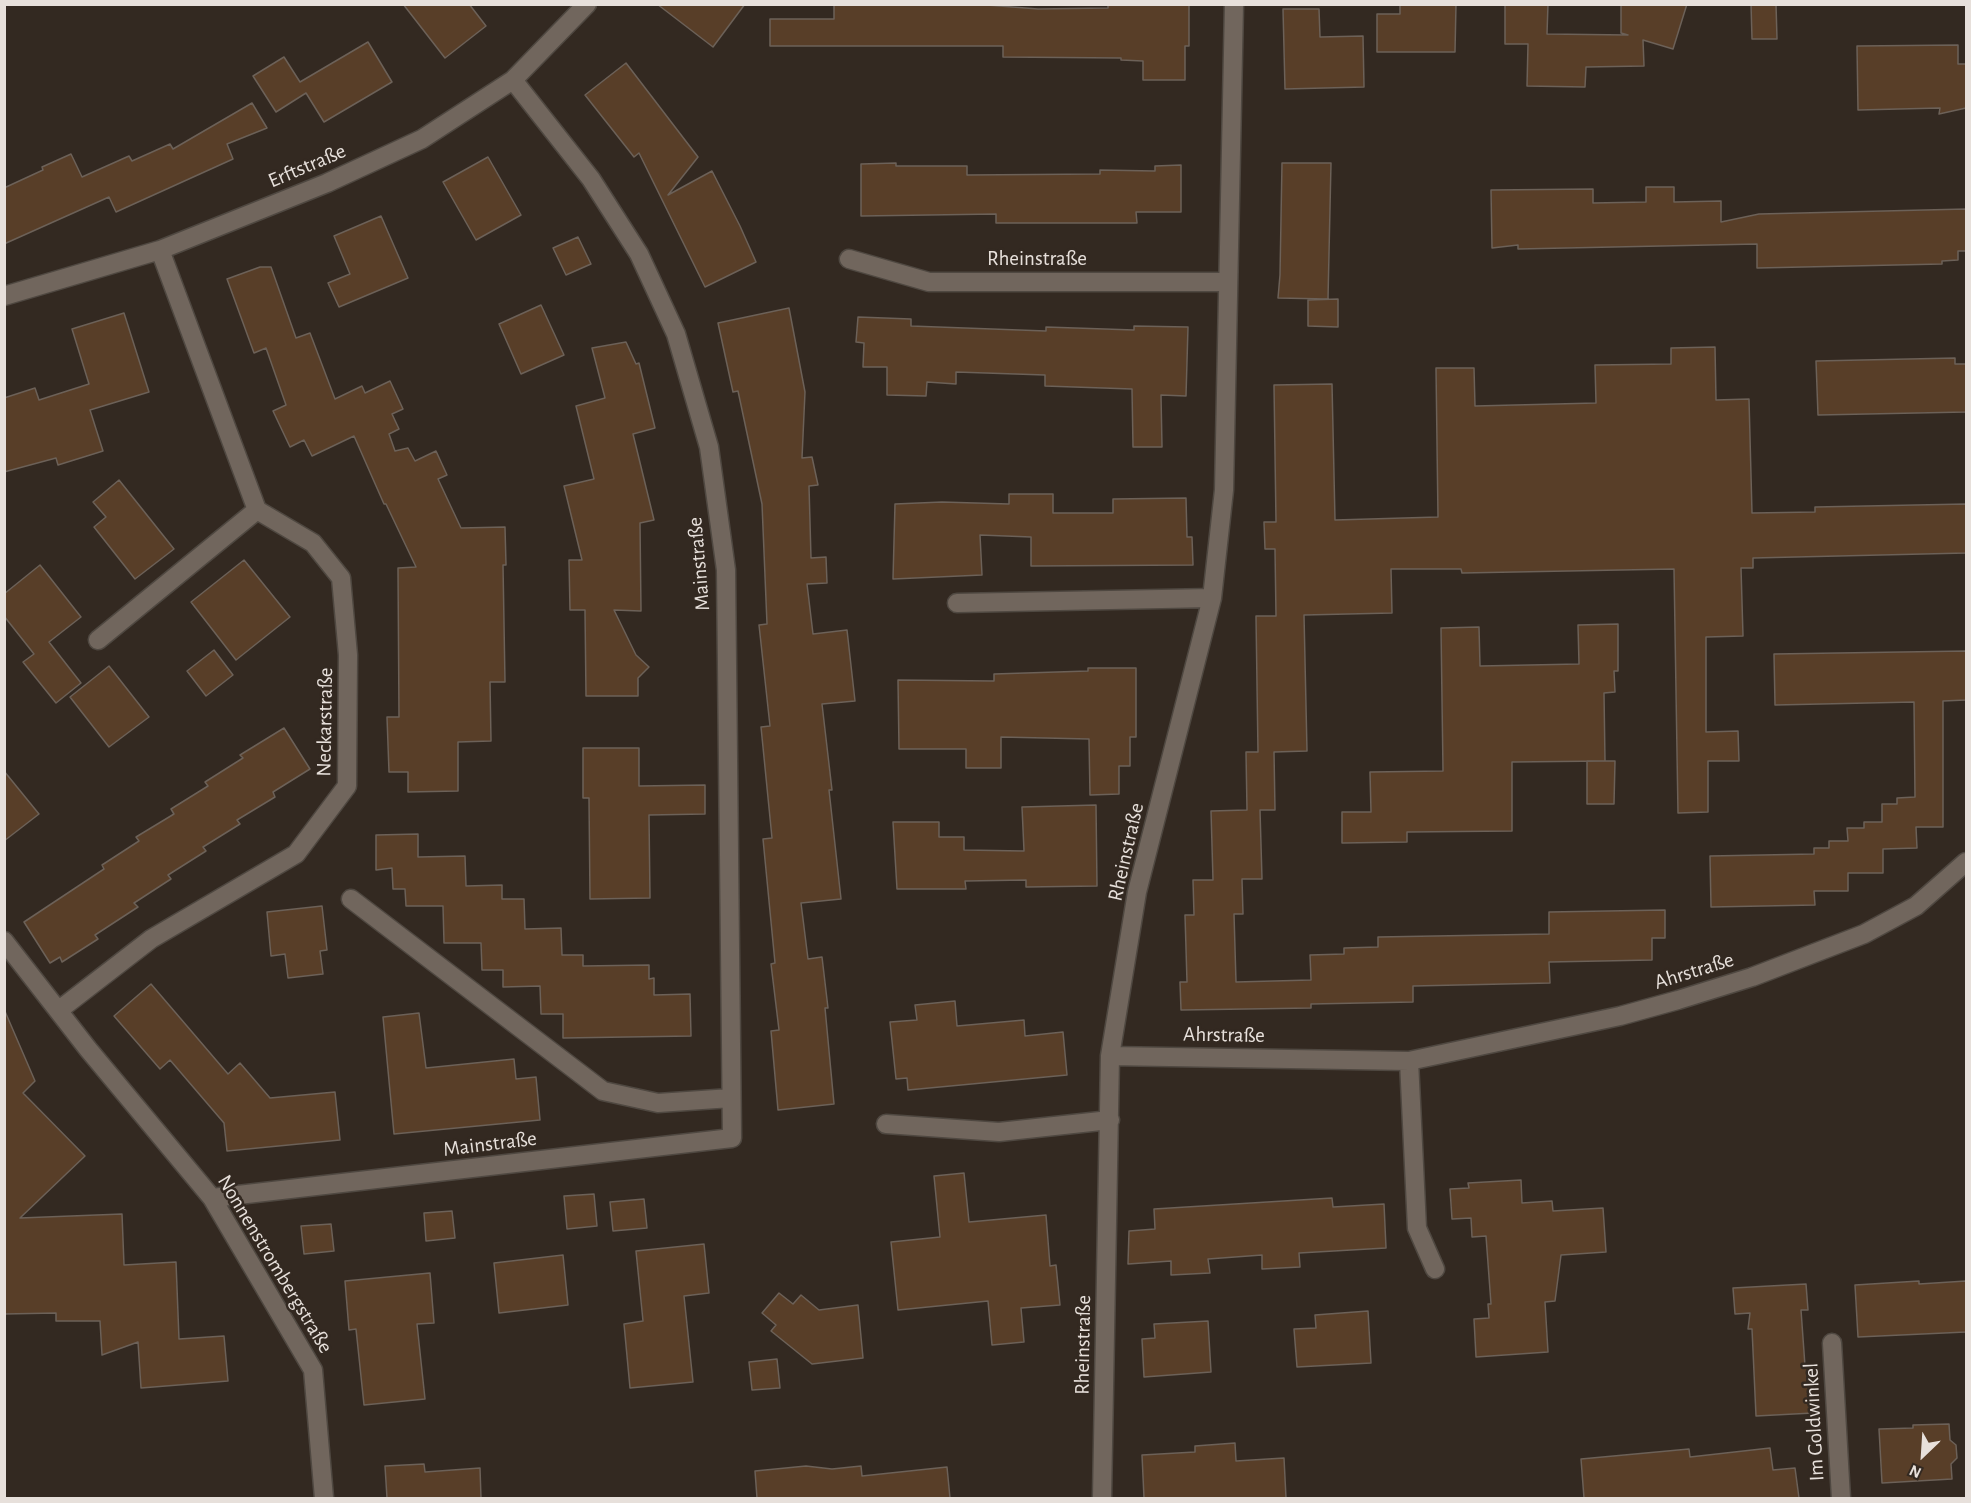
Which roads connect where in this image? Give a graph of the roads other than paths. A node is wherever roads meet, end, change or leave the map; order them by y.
1 (587, 4) edge
2 (1234, 4) edge
3 (513, 80) junction
4 (160, 250) junction
5 (849, 259) dead end
6 (1228, 282) junction
7 (4, 296) edge
8 (257, 510) junction
9 (1212, 598) junction
10 (957, 603) dead end
11 (98, 640) dead end
12 (1966, 862) edge
13 (351, 899) dead end
14 (4, 941) edge
15 (59, 1010) junction
16 (1110, 1056) junction
17 (1409, 1061) junction
18 (731, 1098) junction
19 (1110, 1120) junction
20 (886, 1124) dead end
21 (212, 1198) junction
22 (1435, 1269) dead end
23 (1832, 1343) dead end
24 (324, 1498) edge
25 (1102, 1498) edge
26 (1841, 1498) edge

1 - 3 street, Erftstraße
2 - 6 street, Rheinstraße
3 - 4 street, Erftstraße
3 - 18 street, Mainstraße
4 - 7 street, Erftstraße
4 - 8 street
5 - 6 street, Rheinstraße
6 - 9 street, Rheinstraße
8 - 11 street
8 - 15 street, Neckarstraße
9 - 10 street
9 - 16 street, Rheinstraße
12 - 17 street, Ahrstraße
13 - 18 street
14 - 15 street, Nonnenstrombergstraße
15 - 21 street, Nonnenstrombergstraße
16 - 17 street, Ahrstraße
16 - 19 street, Rheinstraße
17 - 22 street
18 - 21 street, Mainstraße
19 - 20 street
19 - 25 street, Rheinstraße
21 - 24 street, Nonnenstrombergstraße
23 - 26 street, Im Goldwinkel

